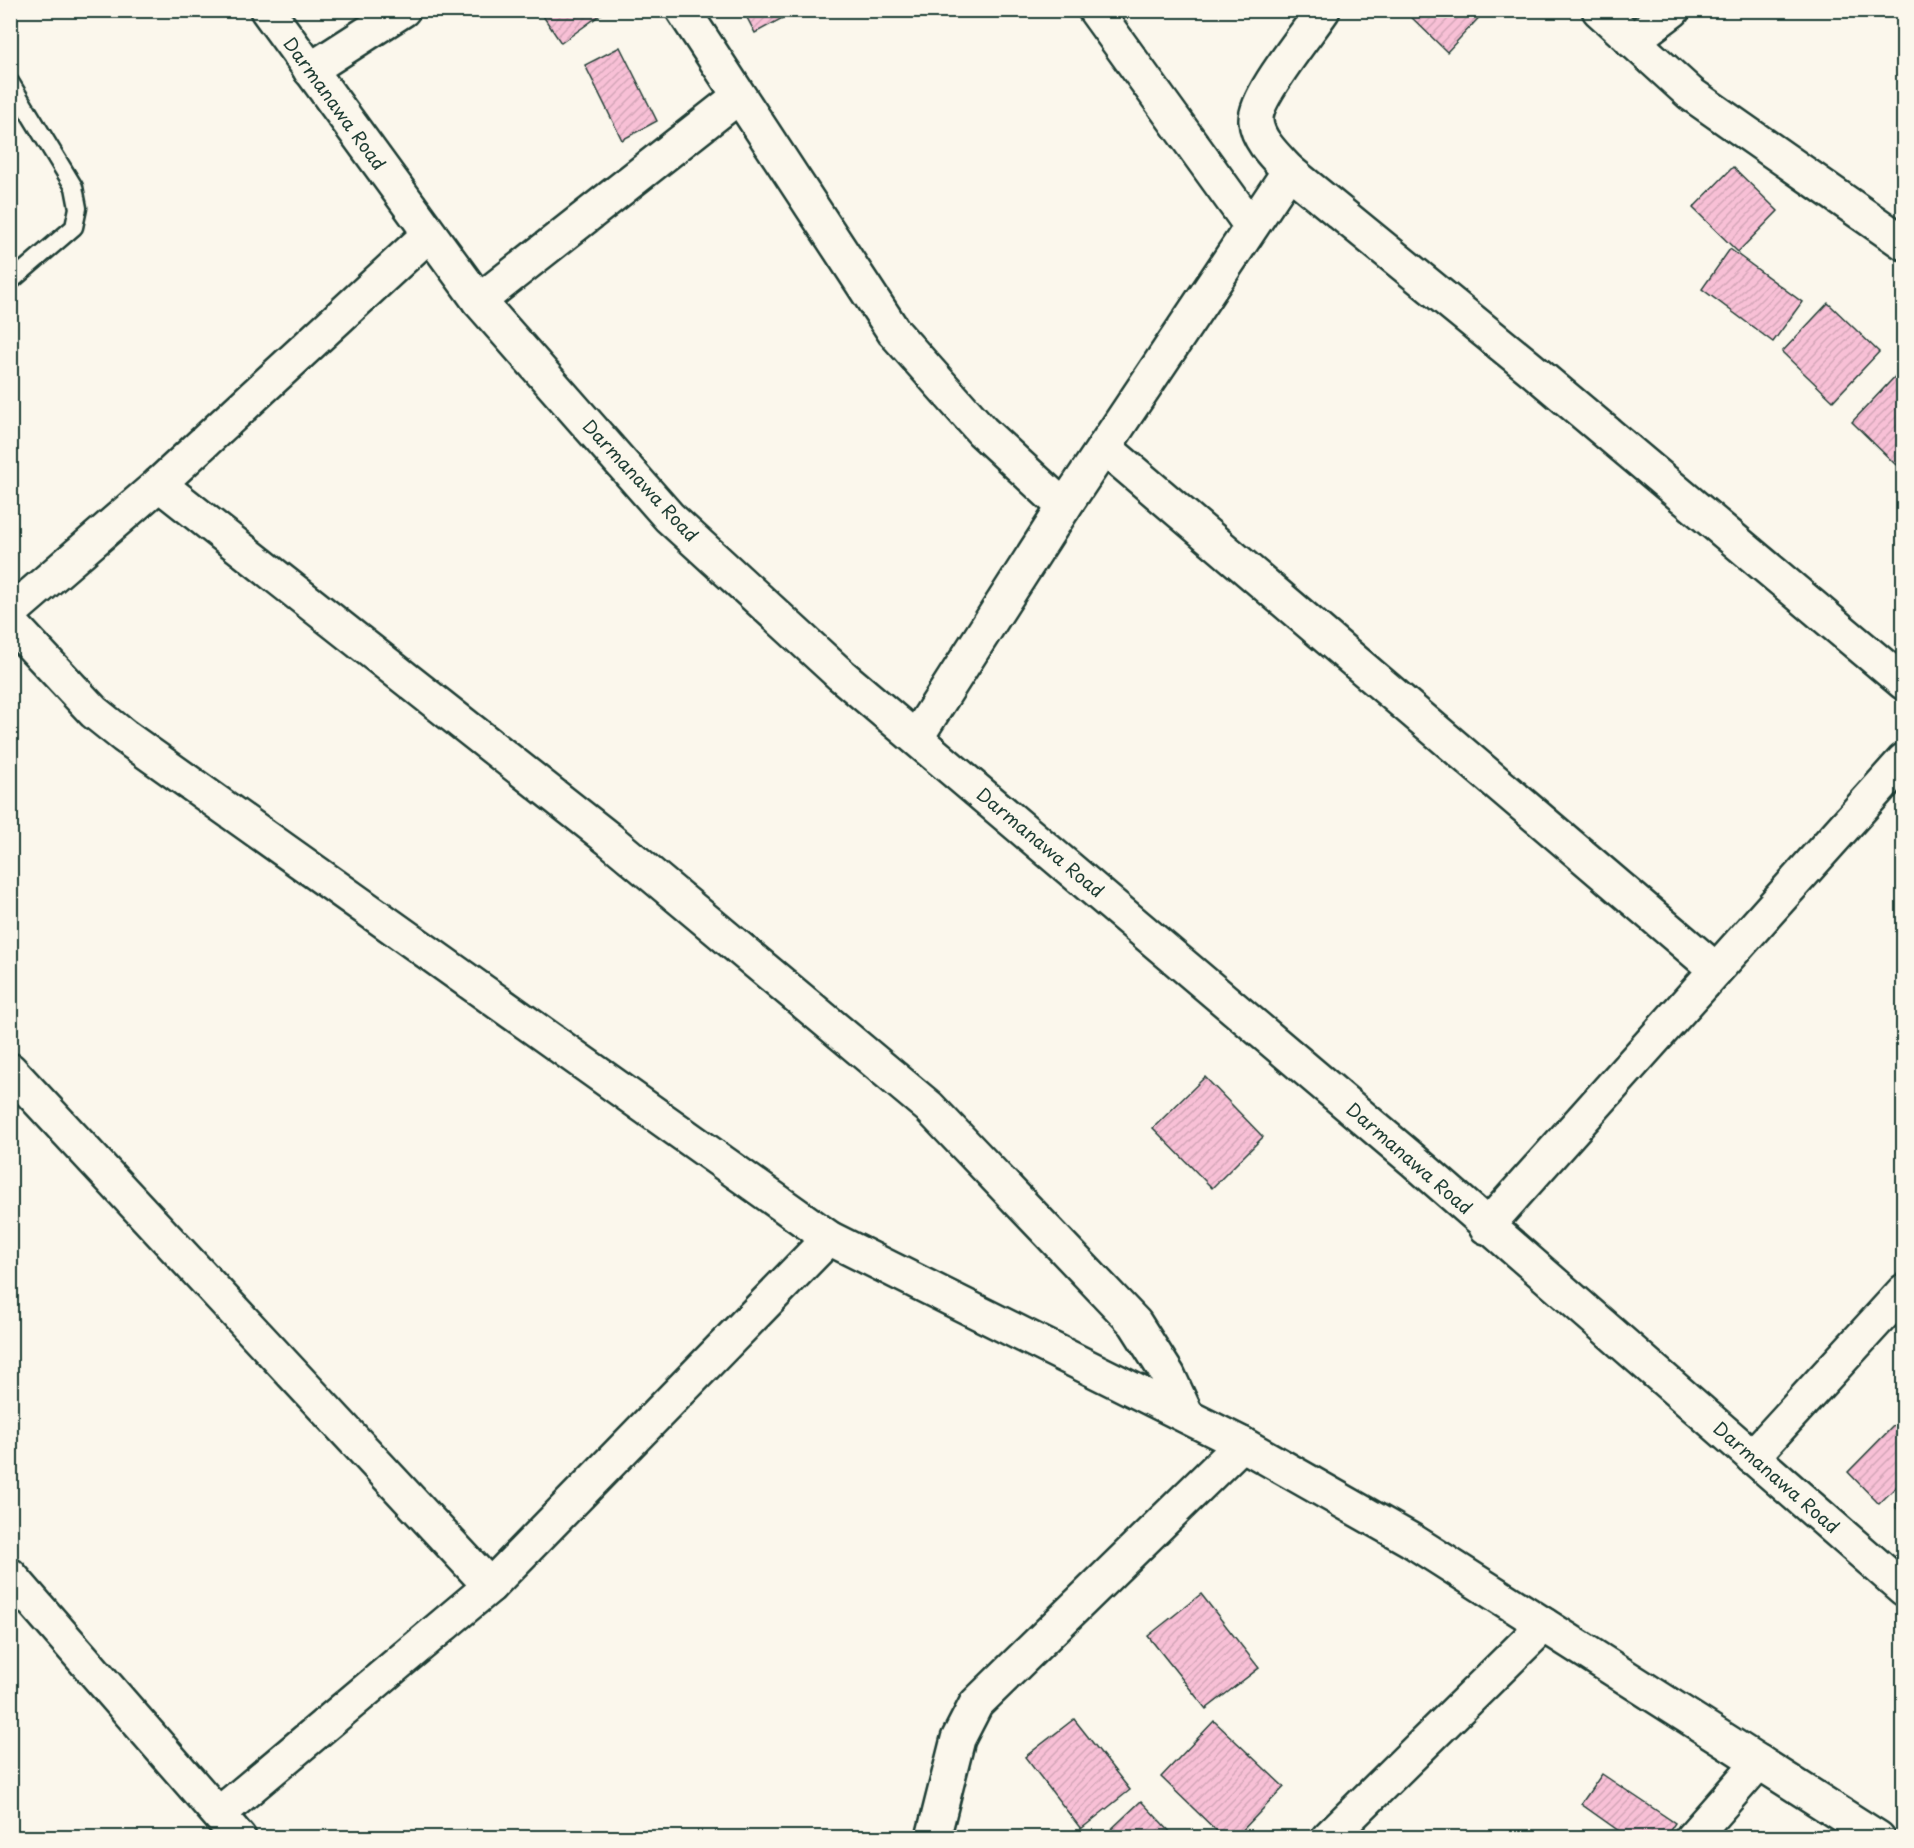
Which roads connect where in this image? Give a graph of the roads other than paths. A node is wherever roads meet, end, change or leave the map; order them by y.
1 (267, 10) edge
2 (403, 10) edge
3 (683, 10) edge
4 (1095, 10) edge
5 (1323, 10) edge
6 (1599, 10) edge
7 (1673, 10) edge
8 (1632, 41) junction
9 (310, 70) junction
10 (10, 82) edge
11 (738, 97) junction
12 (1289, 171) junction
13 (1251, 226) junction
14 (429, 234) junction
15 (1904, 243) edge
16 (10, 282) edge
17 (479, 301) junction
18 (1104, 447) junction
19 (159, 484) junction
20 (1064, 507) junction
21 (10, 614) edge
22 (10, 622) edge
23 (1904, 683) edge
24 (916, 738) junction
25 (1904, 760) edge
26 (1715, 969) junction
27 (10, 1070) edge
28 (1486, 1227) junction
29 (829, 1238) junction
30 (1904, 1291) edge
31 (1187, 1416) junction
32 (1242, 1444) junction
33 (1752, 1457) junction
34 (10, 1575) edge
35 (490, 1586) junction
36 (1904, 1589) edge
37 (1544, 1625) junction
38 (1759, 1762) junction
39 (229, 1826) edge
40 (933, 1838) edge
41 (1328, 1838) edge
42 (1692, 1838) edge
43 (1878, 1838) edge

1 - 9 street, Darmanawa Road
2 - 9 street
3 - 11 street
4 - 13 street
5 - 12 street
6 - 8 street
7 - 8 street
8 - 15 street
9 - 14 street, Darmanawa Road
10 - 16 lane
11 - 17 street
11 - 20 street
12 - 13 street
12 - 23 street
13 - 18 street
14 - 17 street, Darmanawa Road
14 - 19 street
17 - 24 street, Darmanawa Road
18 - 20 street
18 - 26 street
19 - 21 street
19 - 31 street
20 - 24 street
22 - 29 street
24 - 28 street, Darmanawa Road
25 - 26 street
26 - 28 street
27 - 35 street
28 - 33 street, Darmanawa Road
29 - 31 street
29 - 35 street
30 - 33 street
31 - 32 street
32 - 37 street
32 - 40 street
33 - 36 street, Darmanawa Road
34 - 39 street
35 - 39 street
37 - 38 street
37 - 41 street
38 - 42 street
38 - 43 street

